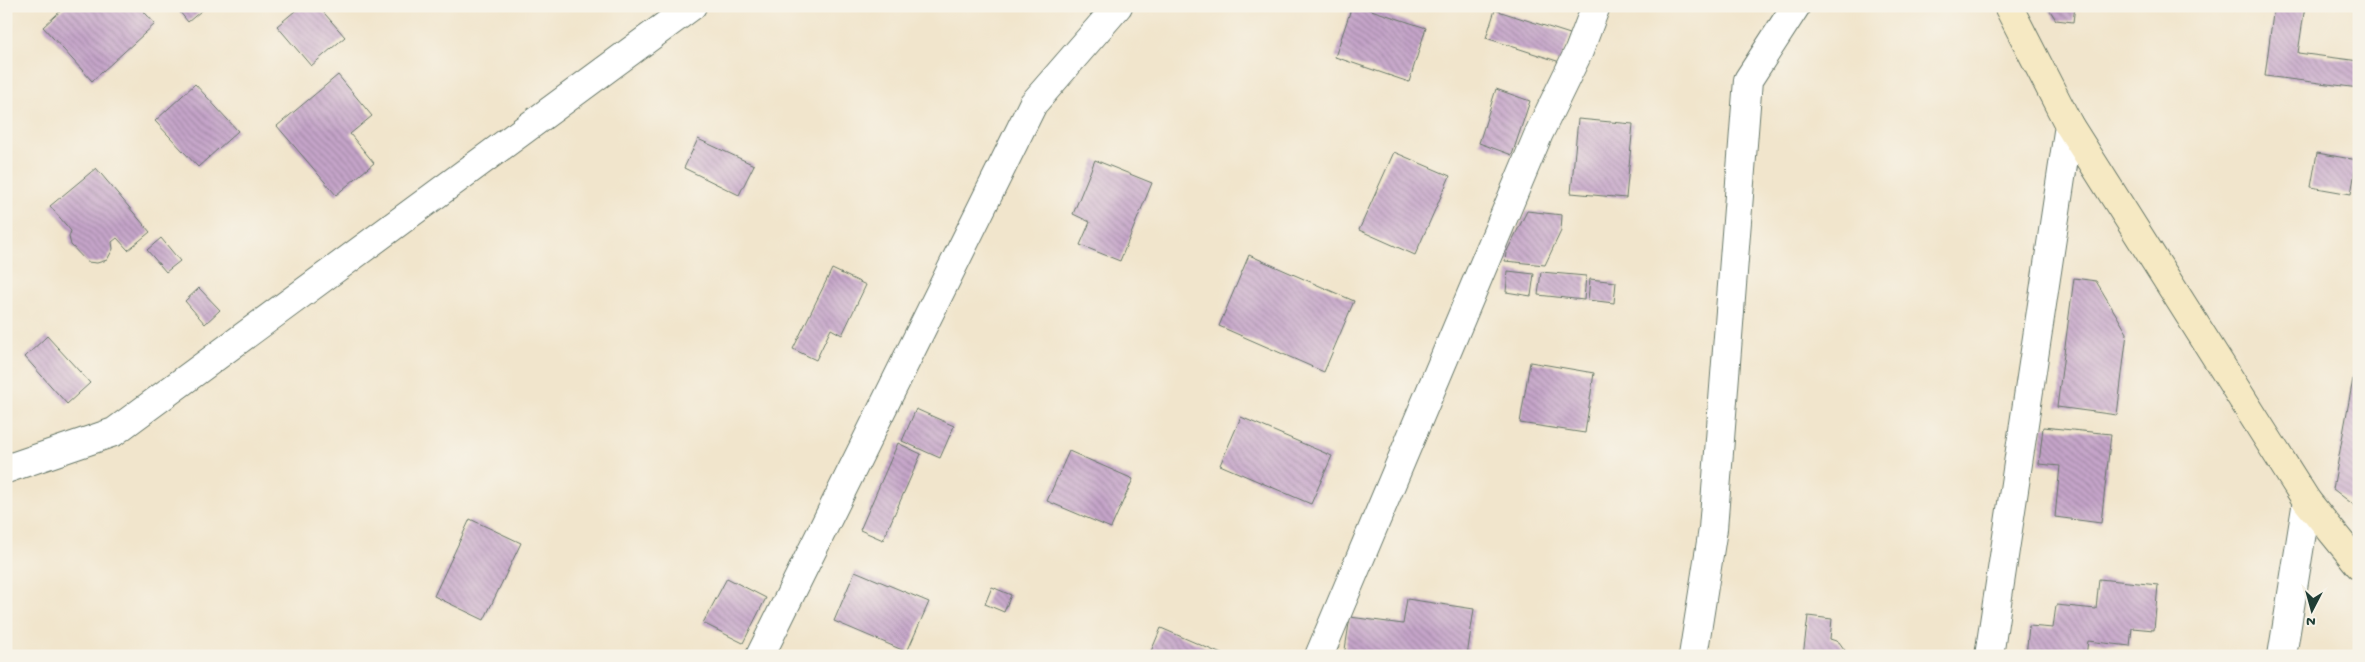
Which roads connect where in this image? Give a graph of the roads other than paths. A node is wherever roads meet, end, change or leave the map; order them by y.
1 (692, 6) edge
2 (1118, 6) edge
3 (1596, 6) edge
4 (1796, 6) edge
5 (2008, 6) edge
6 (2069, 125) junction
7 (6, 469) edge
8 (2307, 502) junction
9 (2359, 565) edge
10 (760, 656) edge
11 (1319, 656) edge
12 (1693, 656) edge
13 (1989, 656) edge
14 (2282, 656) edge

1 - 7 street
2 - 10 street
3 - 11 street
4 - 12 street
5 - 6 street
6 - 8 street
6 - 13 street
8 - 9 street
8 - 14 street

